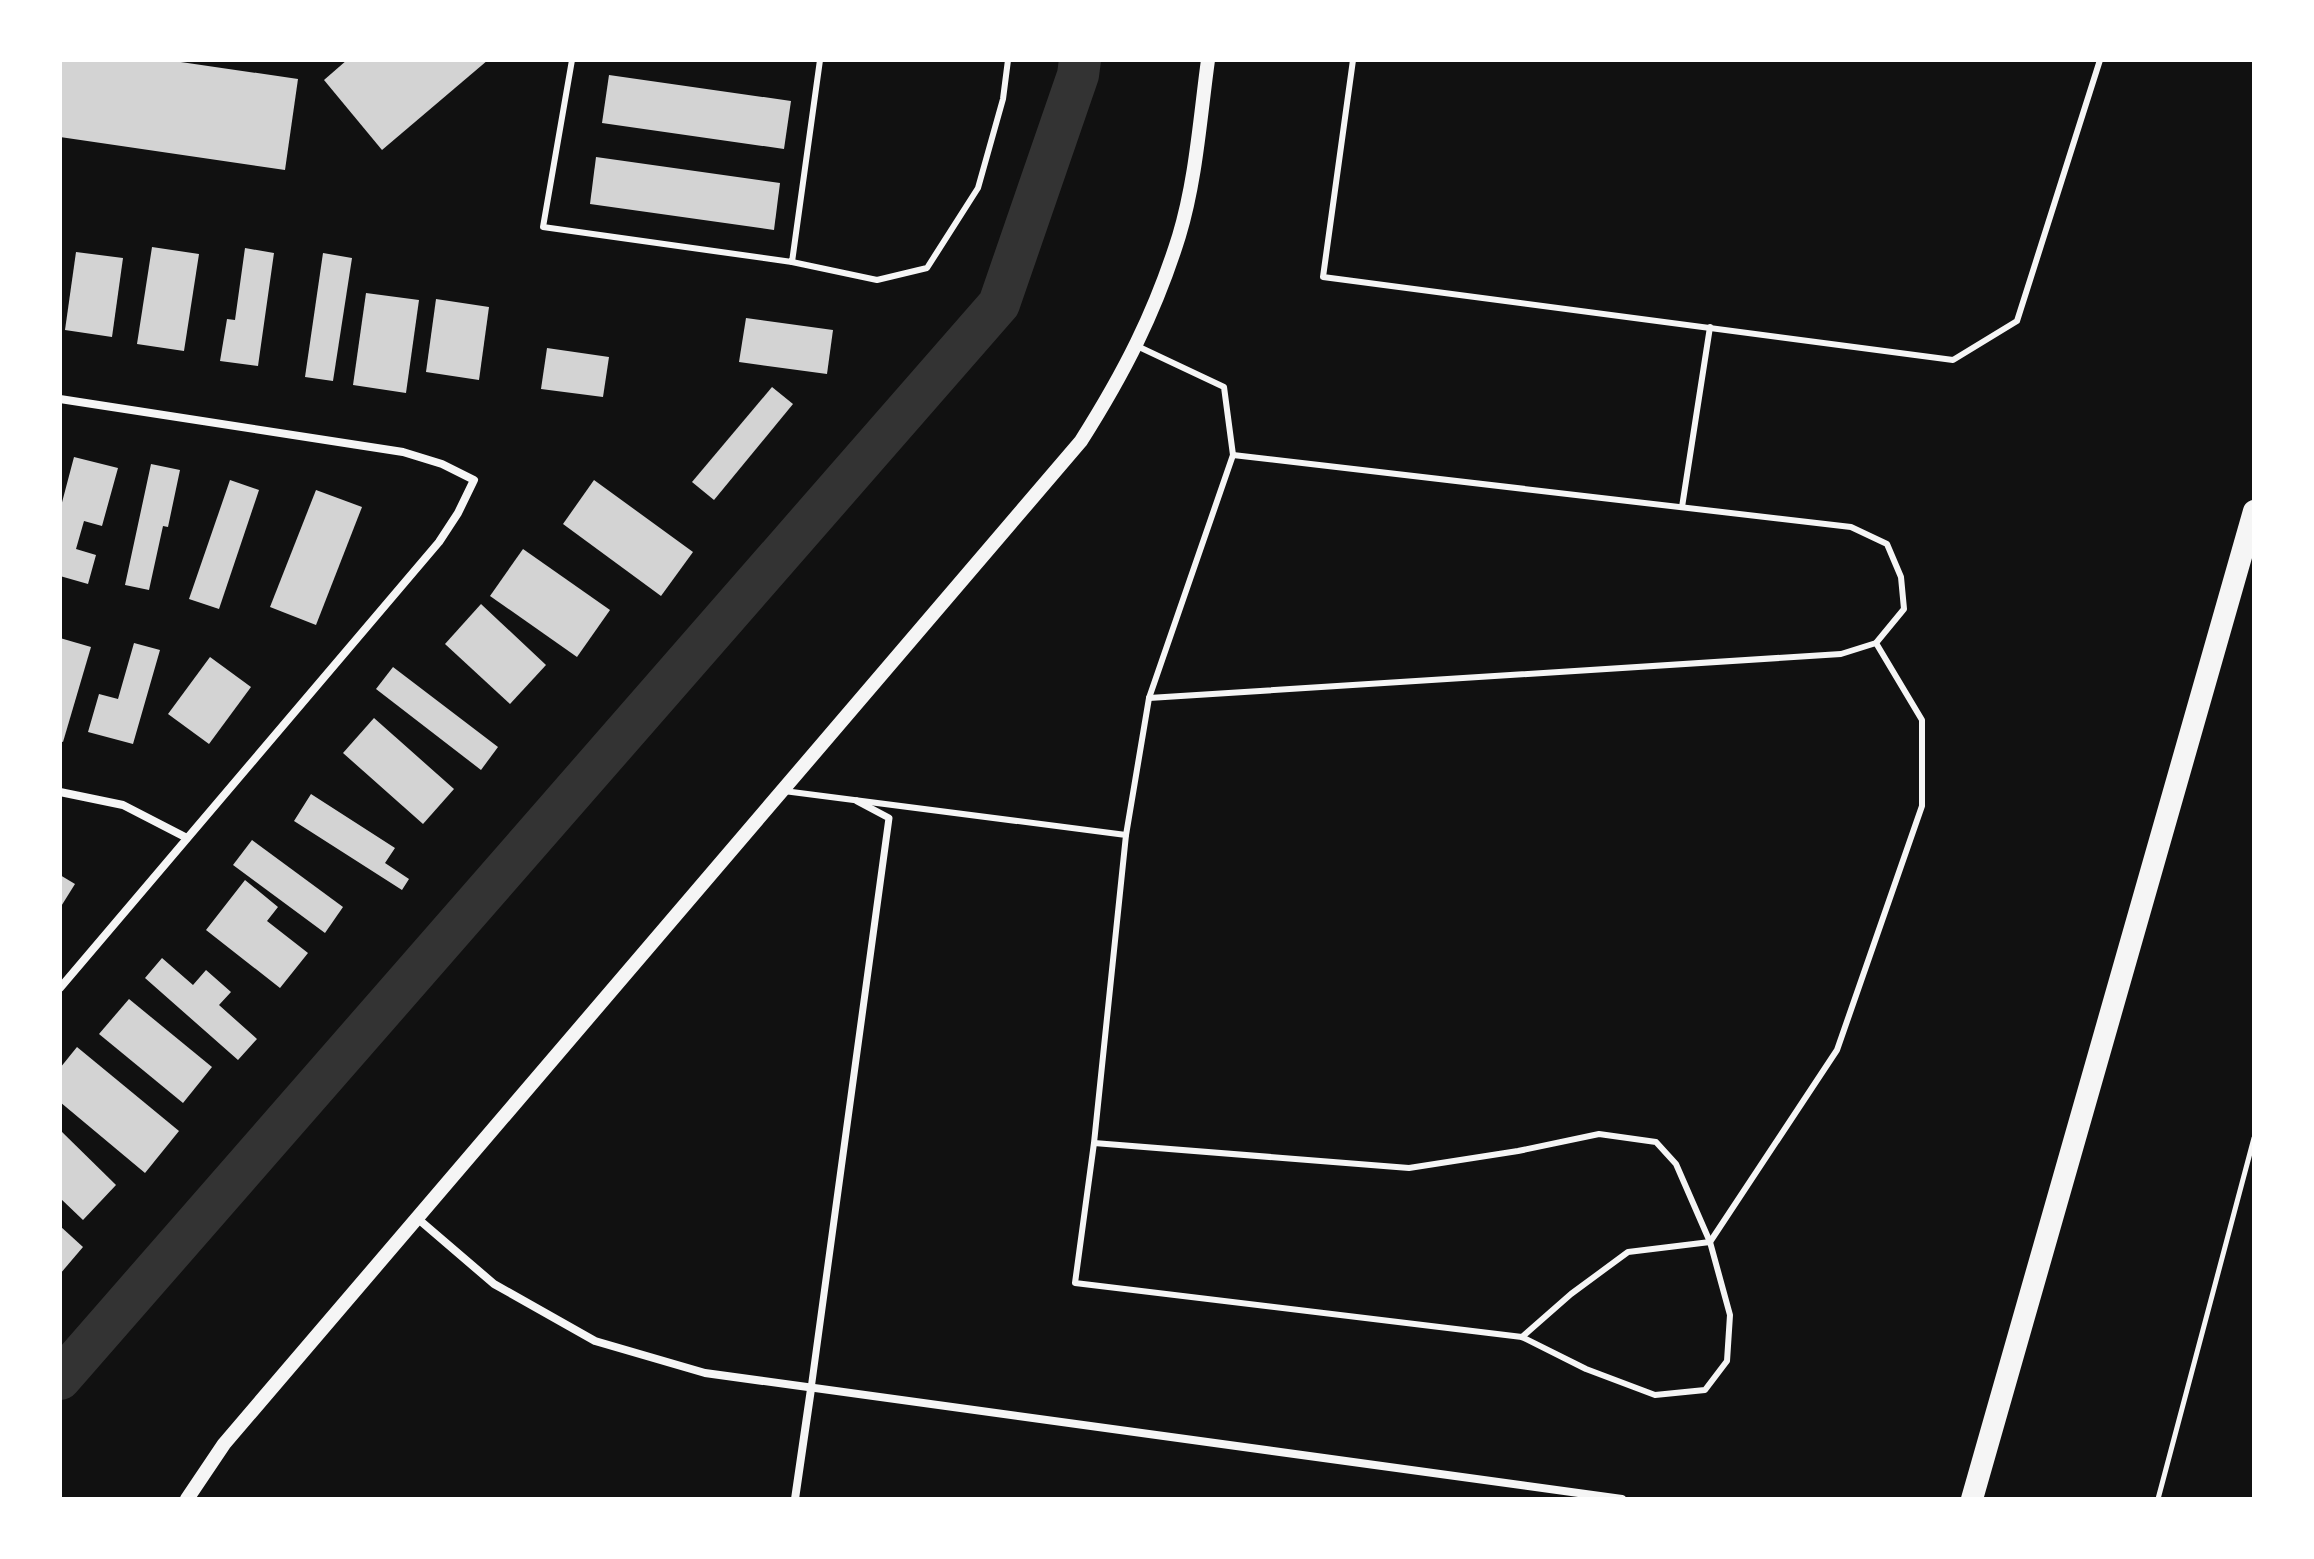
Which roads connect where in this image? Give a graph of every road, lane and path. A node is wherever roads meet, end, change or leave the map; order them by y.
1 (572, 60) edge
2 (820, 60) edge
3 (1008, 60) edge
4 (1208, 60) edge
5 (1353, 60) edge
6 (2100, 60) edge
7 (792, 262) junction
8 (1710, 327) junction
9 (1136, 346) junction
10 (60, 399) edge
11 (1233, 455) junction
12 (1682, 507) junction
13 (2254, 511) edge
14 (1876, 643) junction
15 (1149, 698) junction
16 (784, 791) junction
17 (60, 792) edge
18 (857, 801) junction
19 (1126, 835) junction
20 (187, 838) junction
21 (60, 988) edge
22 (2254, 1138) edge
23 (1094, 1143) junction
24 (417, 1218) junction
25 (1710, 1242) junction
26 (1522, 1337) junction
27 (811, 1389) junction
28 (187, 1499) edge
29 (795, 1499) edge
30 (1622, 1499) edge
31 (1972, 1499) edge
32 (2158, 1499) edge

1 - 7 lane
2 - 7 lane
3 - 7 lane
4 - 9 street
5 - 8 lane
6 - 8 lane
8 - 12 lane
9 - 11 lane
9 - 16 street
10 - 20 street
11 - 12 lane
11 - 15 lane
12 - 14 lane
13 - 31 highway
14 - 15 lane
14 - 25 lane
15 - 19 lane
16 - 18 lane
16 - 24 street
17 - 20 street
18 - 19 lane
18 - 27 street
19 - 23 lane
20 - 21 street
22 - 32 path
23 - 25 lane
23 - 26 lane
24 - 27 street
24 - 28 street
25 - 26 lane
25 - 26 lane
27 - 29 street
27 - 30 street

